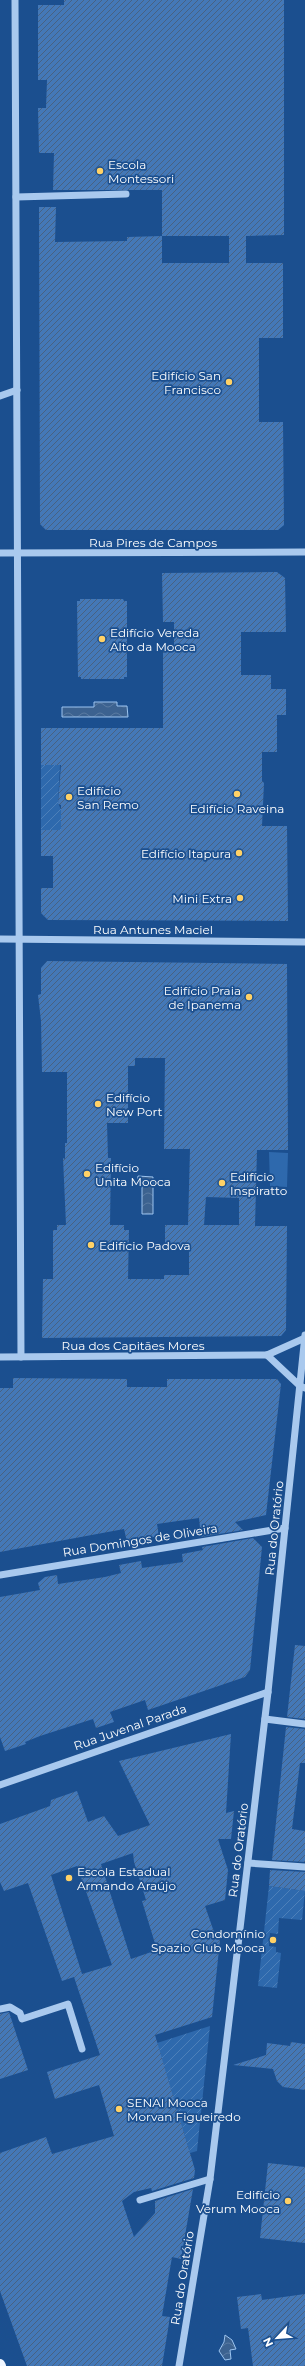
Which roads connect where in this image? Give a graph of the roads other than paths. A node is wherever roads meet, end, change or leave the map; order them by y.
1 (15, 0) edge
2 (126, 194) dead end
3 (16, 197) junction
4 (17, 390) junction
5 (0, 396) edge
6 (19, 552) junction
7 (305, 552) edge
8 (0, 553) edge
9 (0, 940) edge
10 (18, 940) junction
11 (305, 942) edge
12 (305, 1334) edge
13 (305, 1338) edge
14 (267, 1355) junction
15 (0, 1357) edge
16 (21, 1357) junction
17 (302, 1387) edge
18 (284, 1528) junction
19 (0, 1575) edge
20 (268, 1692) junction
21 (265, 1719) junction
22 (305, 1724) edge
23 (0, 1784) edge
24 (248, 1863) junction
25 (305, 1867) edge
26 (0, 2009) edge
27 (82, 2049) dead end
28 (210, 2179) junction
29 (140, 2200) dead end
30 (179, 2366) edge

1 - 3 street
2 - 3 street
3 - 4 street
4 - 5 street
4 - 6 street
6 - 7 street, Rua Pires de Campos
6 - 8 street, Rua Pires de Campos
6 - 10 street
9 - 10 street, Rua Antunes Maciel
10 - 11 street, Rua Antunes Maciel
10 - 16 street
12 - 13 street, Rua do Oratório
13 - 14 street, Rua dos Capitães Mores
13 - 17 street, Rua do Oratório
14 - 16 street, Rua dos Capitães Mores
14 - 17 street
15 - 16 street, Rua dos Capitães Mores
17 - 18 street, Rua do Oratório
18 - 19 street, Rua Domingos de Oliveira
18 - 20 street, Rua do Oratório
20 - 21 street, Rua do Oratório
20 - 23 street, Rua Juvenal Parada
21 - 22 street
21 - 24 street, Rua do Oratório
24 - 25 street
24 - 28 street, Rua do Oratório
26 - 27 street
28 - 29 street
28 - 30 street, Rua do Oratório

